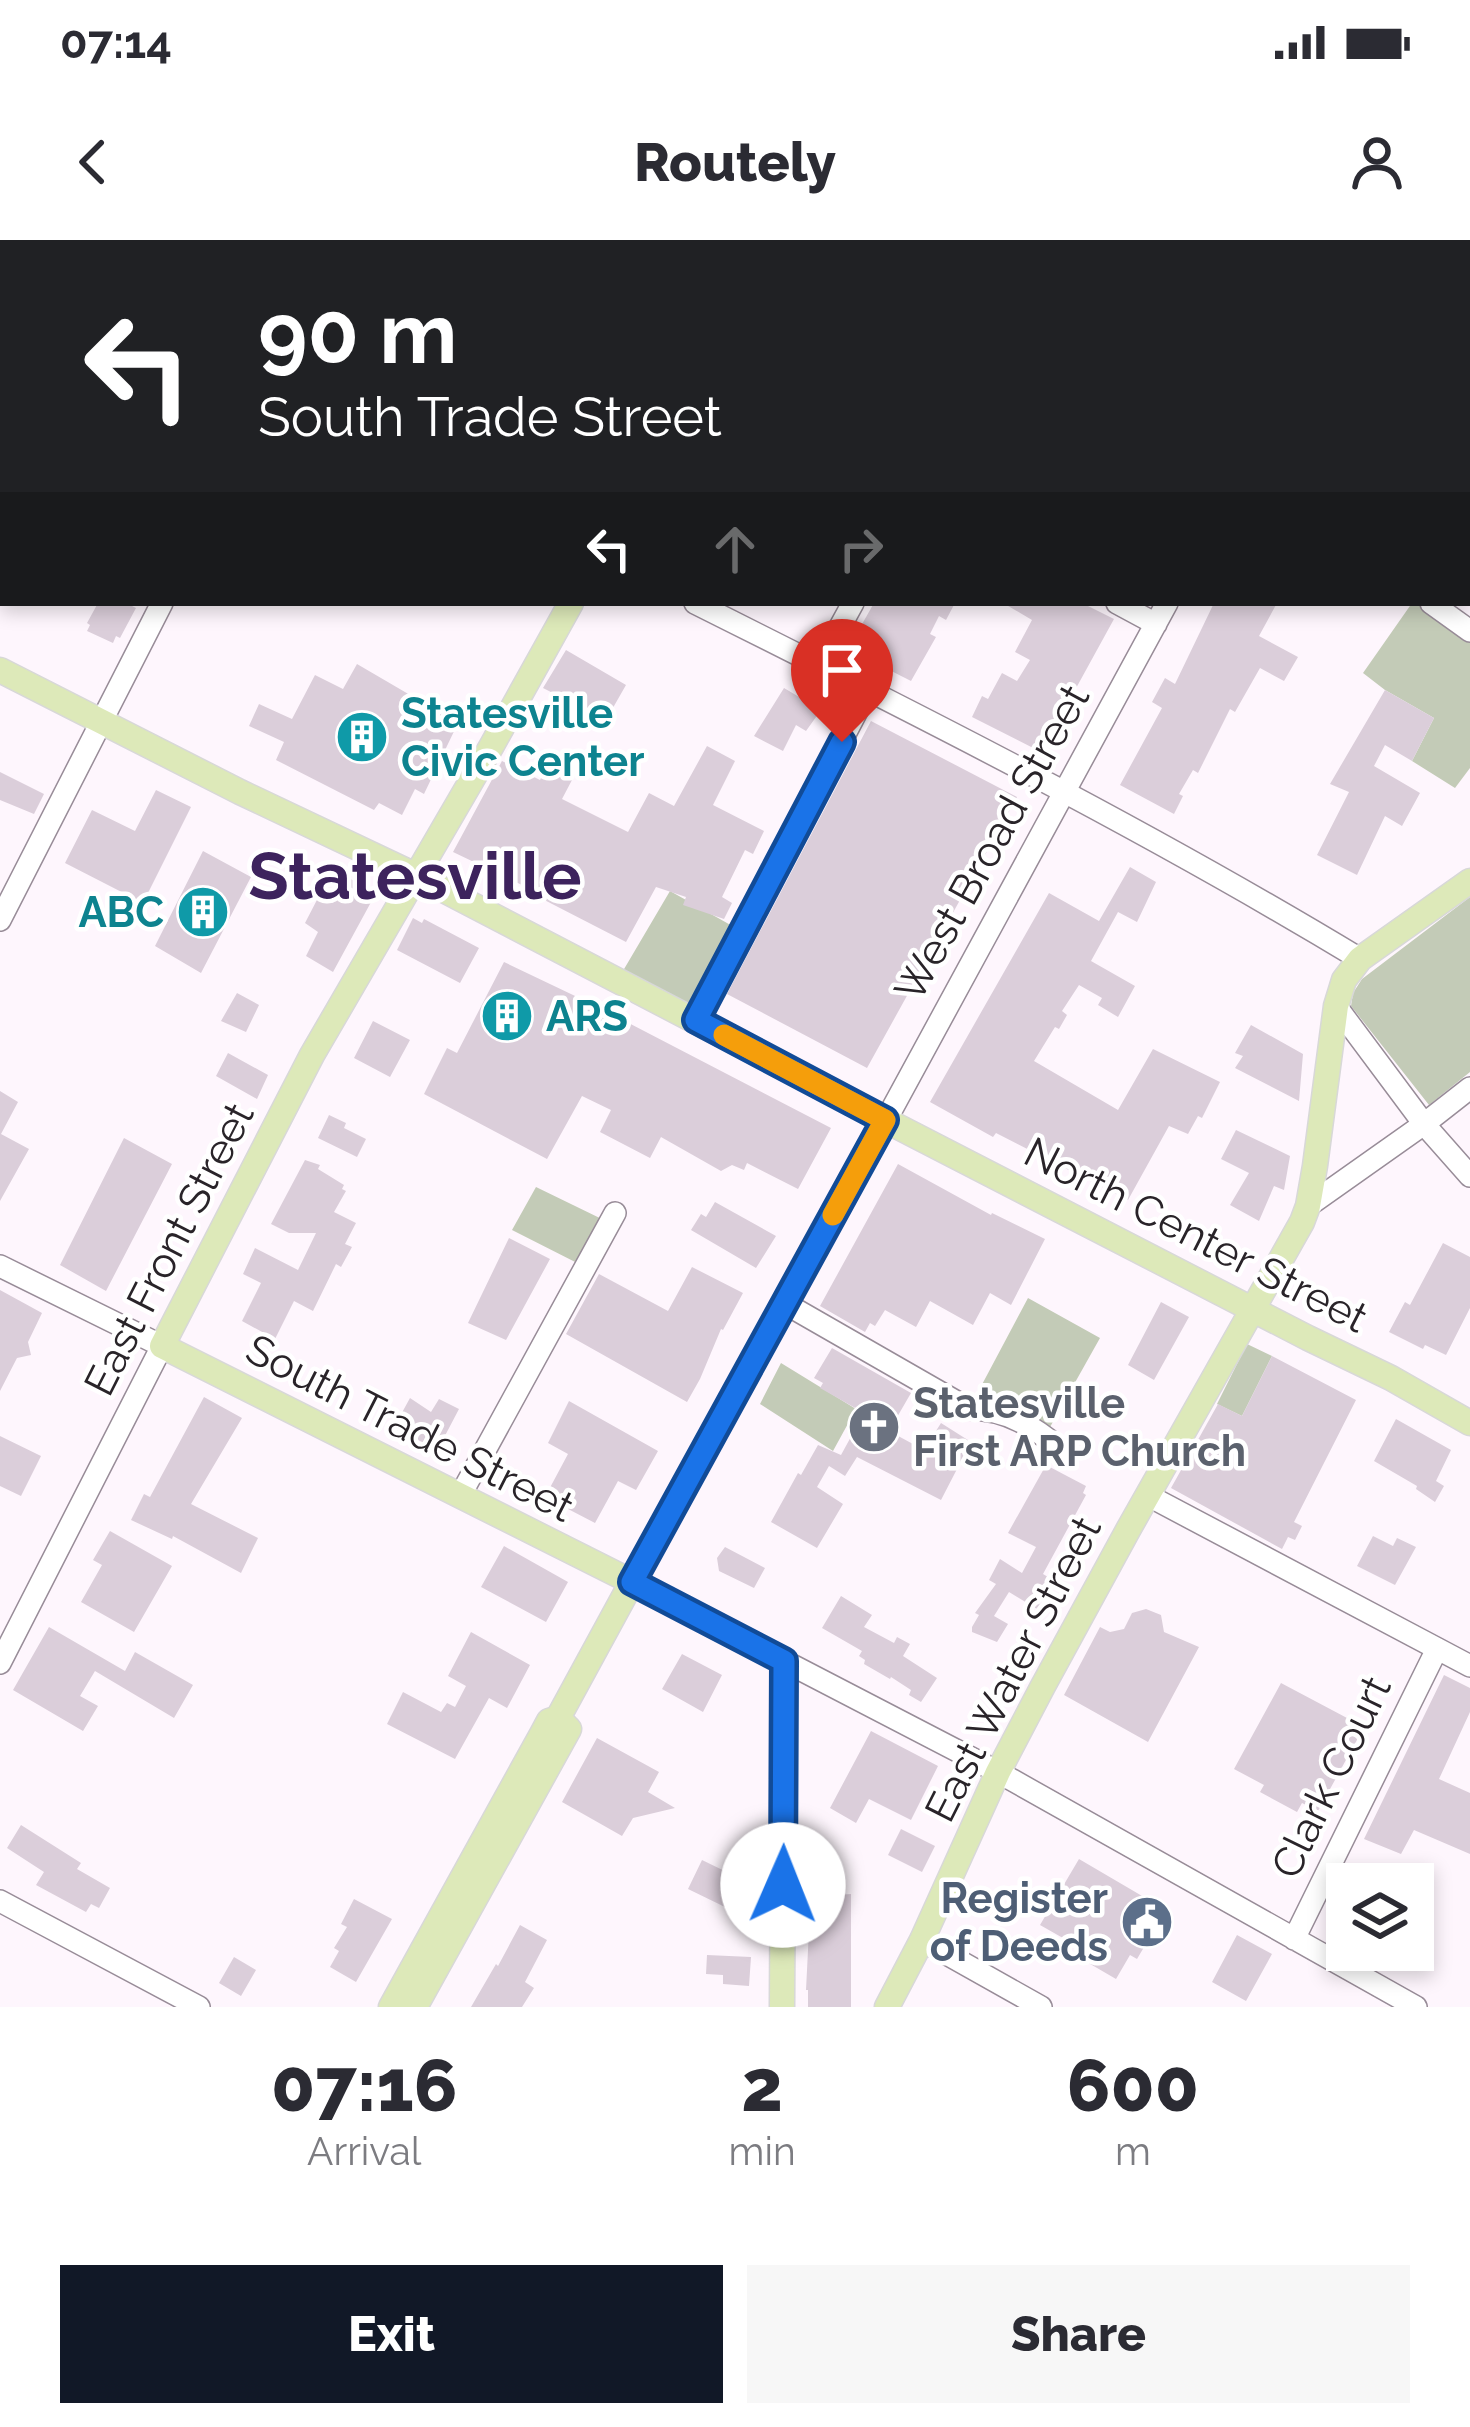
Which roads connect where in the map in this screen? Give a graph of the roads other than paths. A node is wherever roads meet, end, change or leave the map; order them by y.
1 (161, 606) edge
2 (569, 606) edge
3 (701, 606) edge
4 (851, 606) edge
5 (1123, 606) edge
6 (1165, 606) edge
7 (1435, 606) edge
8 (1156, 624) junction
9 (1470, 631) edge
10 (818, 667) junction
11 (0, 670) edge
12 (868, 690) junction
13 (102, 722) junction
14 (1063, 794) junction
15 (415, 875) junction
16 (1470, 881) edge
17 (0, 920) edge
18 (1360, 959) junction
19 (1336, 1006) junction
20 (696, 1020) junction
21 (1470, 1088) edge
22 (885, 1120) junction
23 (1424, 1124) junction
24 (1470, 1176) edge
25 (1308, 1206) junction
26 (615, 1213) dead end
27 (0, 1266) edge
28 (787, 1304) junction
29 (1252, 1309) junction
30 (161, 1346) junction
31 (1470, 1423) edge
32 (1054, 1444) dead end
33 (460, 1496) junction
34 (1149, 1496) junction
35 (632, 1582) junction
36 (1437, 1649) junction
37 (784, 1661) junction
38 (0, 1663) edge
39 (1470, 1666) edge
40 (998, 1772) junction
41 (480, 1867) junction
42 (0, 1900) edge
43 (1294, 1939) junction
44 (922, 1940) junction
45 (199, 2007) edge
46 (391, 2007) edge
47 (415, 2007) edge
48 (782, 2007) edge
49 (887, 2007) edge
50 (1041, 2007) edge
51 (1416, 2007) edge

1 - 13 street
2 - 15 main road, East Front Street
3 - 10 street
4 - 10 street
5 - 8 street
6 - 8 street, West Broad Street
7 - 9 street
8 - 14 street, West Broad Street
10 - 12 street
11 - 13 main road, North Center Street
12 - 14 street
12 - 20 street
13 - 15 main road, North Center Street
13 - 17 street
14 - 18 street
14 - 22 street, West Broad Street
15 - 20 main road, North Center Street
15 - 30 main road, East Front Street
16 - 18 main road
18 - 19 main road, East Water Street
19 - 23 street
19 - 25 main road, East Water Street
20 - 22 main road, North Center Street
21 - 23 street
22 - 28 street, West Broad Street
22 - 29 main road, North Center Street
23 - 24 street
23 - 25 street
25 - 29 main road, East Water Street
26 - 33 street
27 - 30 street, South Trade Street
28 - 32 street
28 - 35 street, West Broad Street
29 - 31 main road, North Center Street
29 - 34 main road, East Water Street
30 - 33 main road, South Trade Street
30 - 38 street, East Front Street
33 - 35 main road, South Trade Street
34 - 36 street
34 - 40 main road, East Water Street
35 - 37 main road, South Trade Street
35 - 41 main road
36 - 39 street
36 - 43 street, Clark Court
37 - 40 street
37 - 48 main road
40 - 43 street
40 - 44 main road, East Water Street
41 - 46 main road
41 - 47 main road
42 - 45 street
43 - 51 street
44 - 49 main road, East Water Street
44 - 50 street

